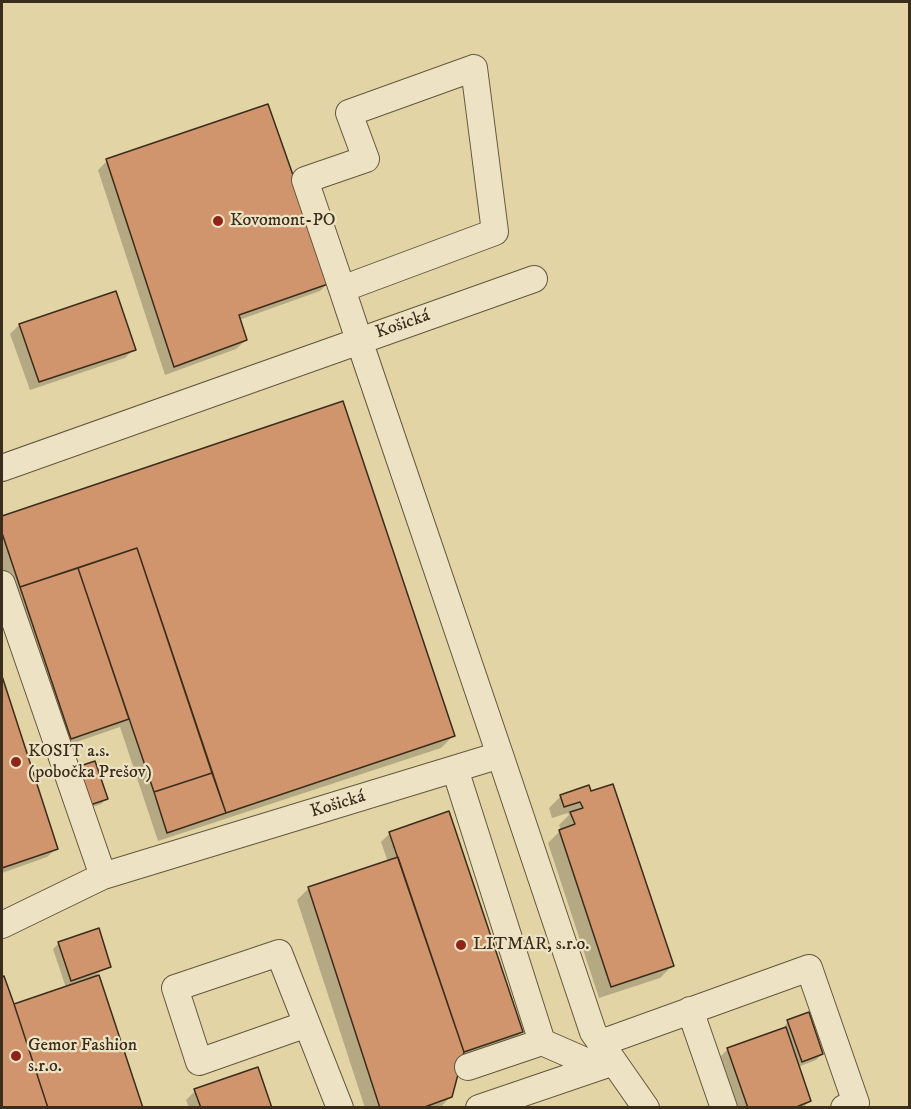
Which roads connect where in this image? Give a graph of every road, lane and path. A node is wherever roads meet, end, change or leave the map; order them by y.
1 (534, 279) dead end
2 (342, 289) junction
3 (359, 340) junction
4 (2, 468) edge
5 (2, 584) edge
6 (500, 755) junction
7 (454, 769) junction
8 (103, 876) junction
9 (2, 925) edge
10 (690, 1010) junction
11 (307, 1024) junction
12 (542, 1042) junction
13 (605, 1057) junction
14 (468, 1067) dead end
15 (340, 1107) edge
16 (479, 1107) edge
17 (646, 1107) edge
18 (723, 1107) edge
19 (844, 1107) edge

1 - 3 lane, Košická
2 - 2 lane
2 - 3 lane
3 - 4 lane, Košická
3 - 6 lane
5 - 8 lane
6 - 7 lane, Košická
6 - 13 lane
7 - 8 lane, Košická
7 - 12 lane
8 - 9 lane, Košická
10 - 13 lane
10 - 18 lane
10 - 19 lane
11 - 11 lane
11 - 15 lane
12 - 13 lane
12 - 14 lane
13 - 16 lane
13 - 17 lane

